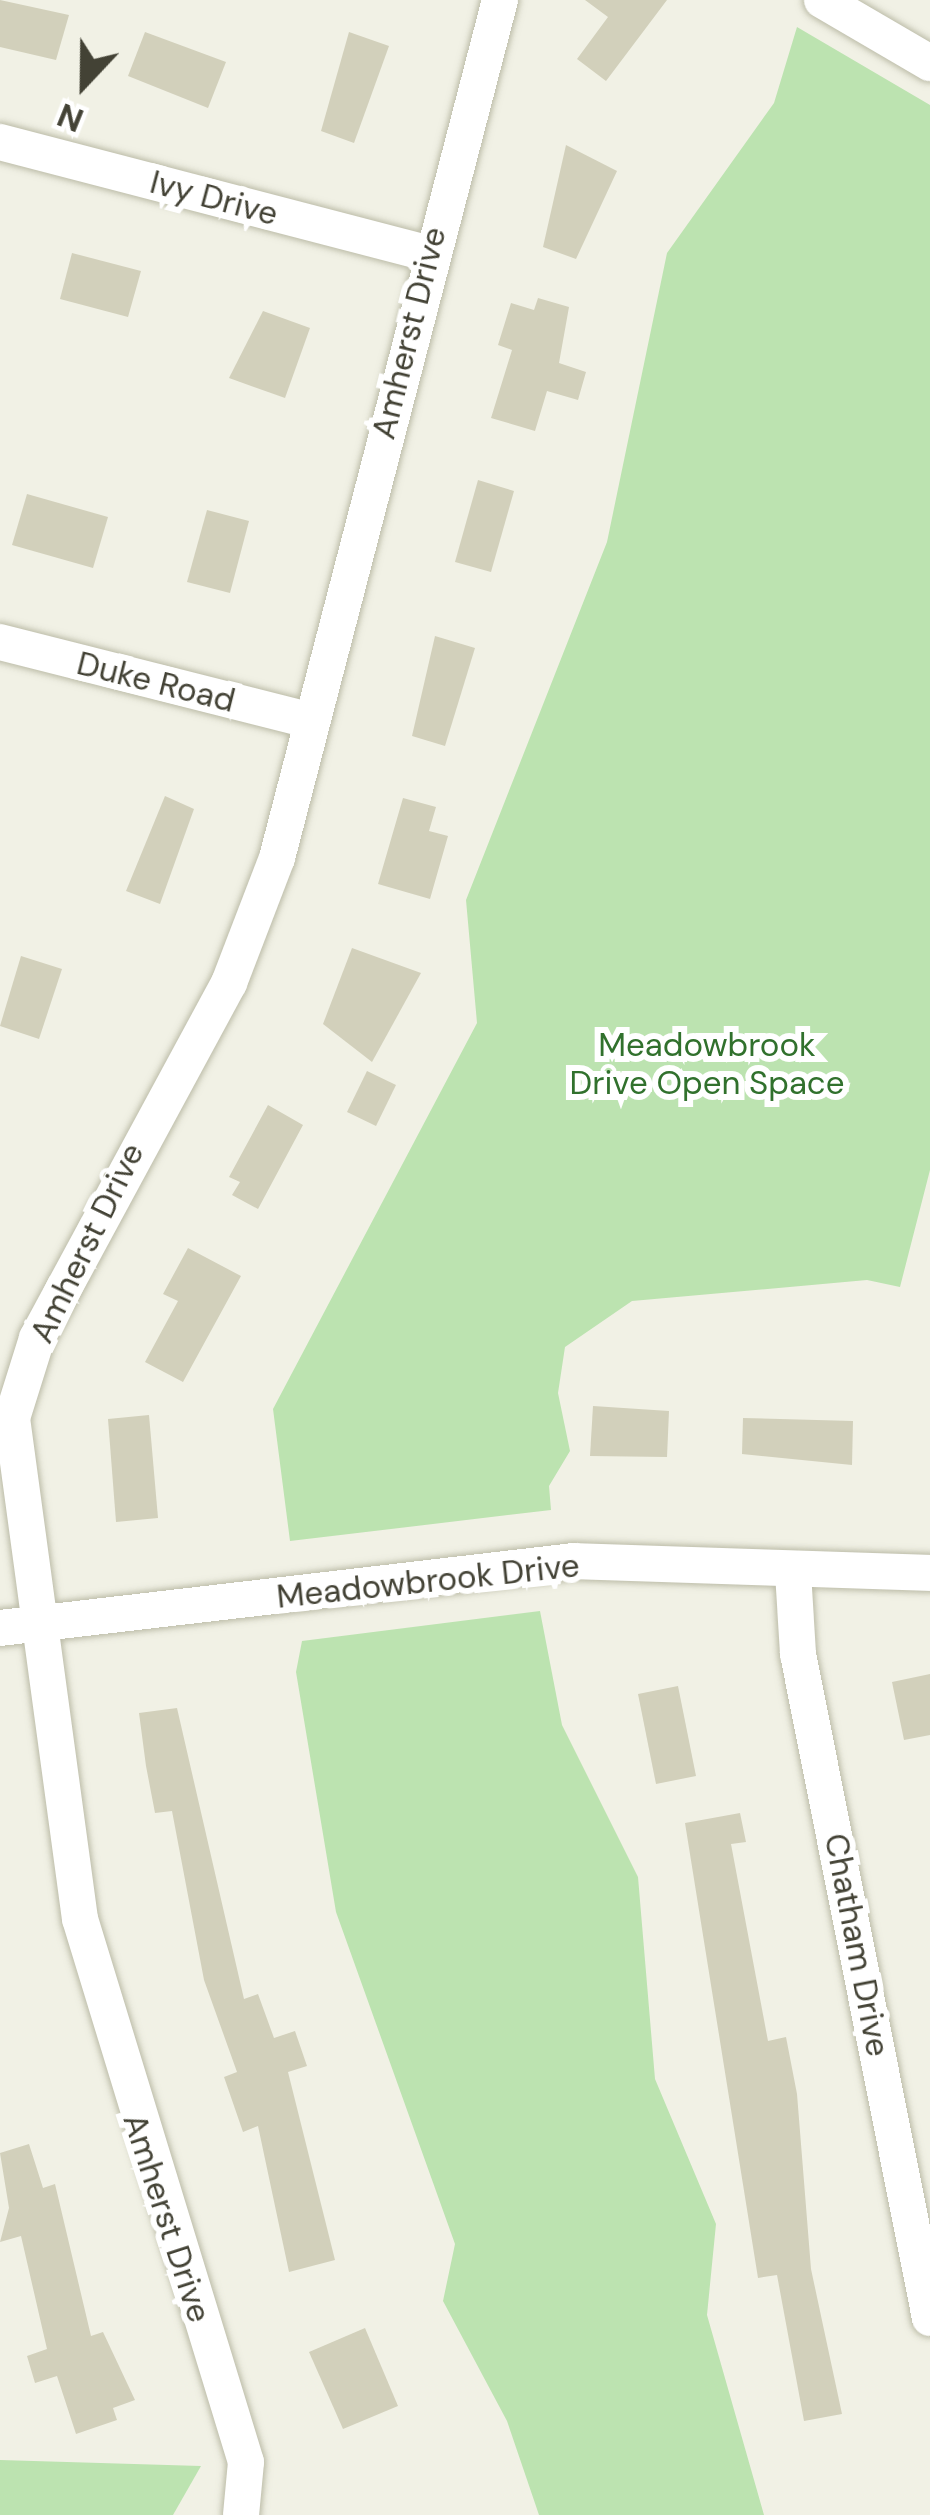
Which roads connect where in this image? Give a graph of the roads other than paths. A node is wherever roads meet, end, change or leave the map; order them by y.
1 (500, 0) edge
2 (822, 0) edge
3 (930, 63) edge
4 (0, 142) edge
5 (429, 254) junction
6 (0, 642) edge
7 (312, 721) junction
8 (793, 1572) junction
9 (930, 1573) edge
10 (17, 1626) edge
11 (930, 2318) edge
12 (241, 2515) edge

1 - 5 street, Amherst Drive
2 - 3 street
4 - 5 street, Ivy Drive
5 - 7 street, Amherst Drive
6 - 7 street, Duke Road
7 - 10 street, Amherst Drive
8 - 9 street, Meadowbrook Drive
8 - 10 street, Meadowbrook Drive
8 - 11 street, Chatham Drive
10 - 12 street, Amherst Drive

